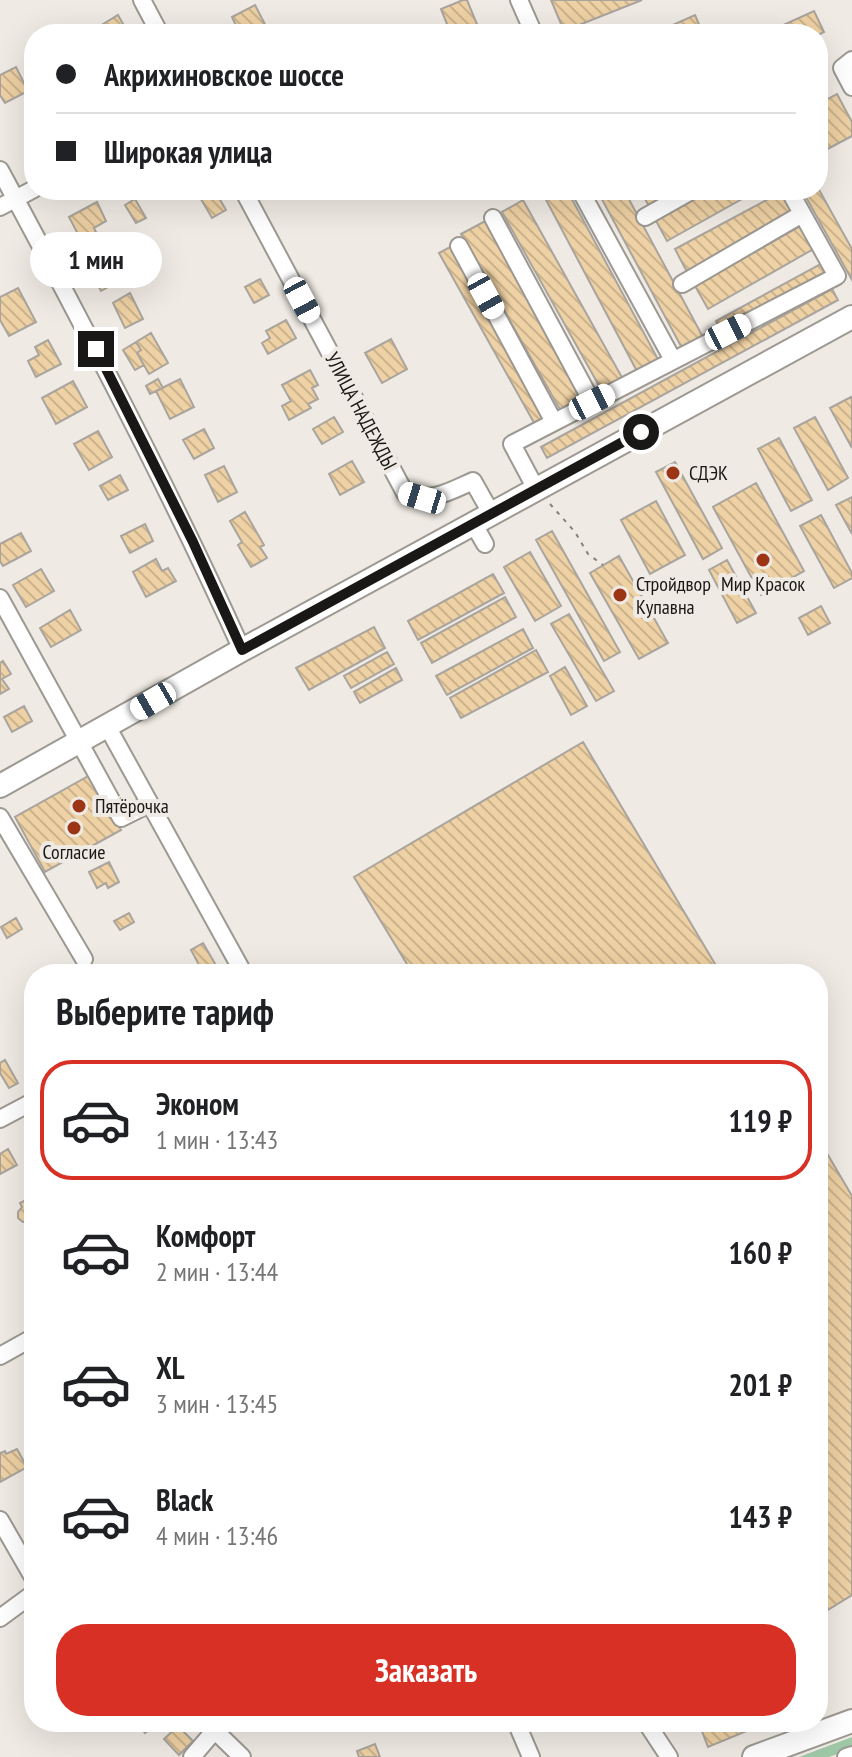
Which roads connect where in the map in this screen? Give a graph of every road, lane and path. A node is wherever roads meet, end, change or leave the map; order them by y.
1 (142, 0) edge
2 (519, 0) edge
3 (155, 24) edge
4 (530, 24) edge
5 (852, 60) edge
6 (852, 87) edge
7 (0, 170) edge
8 (24, 194) edge
9 (15, 198) junction
10 (248, 200) edge
11 (585, 200) edge
12 (675, 200) edge
13 (794, 200) edge
14 (0, 207) edge
15 (802, 214) junction
16 (645, 217) dead end
17 (493, 218) dead end
18 (459, 246) dead end
19 (682, 284) dead end
20 (852, 317) edge
21 (673, 360) junction
22 (592, 402) junction
23 (554, 422) junction
24 (542, 494) junction
25 (482, 518) junction
26 (485, 544) dead end
27 (603, 565) dead end
28 (0, 598) edge
29 (242, 650) junction
30 (107, 726) junction
31 (79, 742) junction
32 (0, 786) edge
33 (149, 804) junction
34 (0, 817) edge
35 (84, 959) dead end
36 (238, 964) edge
37 (24, 1106) edge
38 (0, 1119) edge
39 (24, 1343) edge
40 (0, 1356) edge
41 (0, 1520) edge
42 (24, 1562) edge
43 (24, 1603) edge
44 (0, 1618) edge
45 (852, 1721) edge
46 (828, 1730) edge
47 (209, 1732) edge
48 (220, 1732) edge
49 (520, 1732) edge
50 (653, 1732) edge
51 (822, 1732) edge
52 (852, 1755) edge
53 (192, 1757) edge
54 (242, 1757) edge
55 (531, 1757) edge
56 (669, 1757) edge
57 (754, 1757) edge
58 (846, 1757) edge

1 - 3 street
2 - 4 street
5 - 6 street
7 - 9 street
8 - 9 street
9 - 14 street
9 - 29 street
10 - 25 street, УЛИЦА НАДЕЖДЫ
11 - 21 street
12 - 16 street
13 - 15 street
15 - 19 street
15 - 21 street
17 - 22 street
18 - 23 street
20 - 24 main road
21 - 22 street
22 - 23 street
23 - 24 street
24 - 25 main road
24 - 27 path
25 - 26 street
25 - 29 main road
28 - 31 street
29 - 30 main road
30 - 31 main road
30 - 33 street
31 - 32 main road
31 - 33 street
33 - 36 street
34 - 35 street
37 - 38 street
39 - 40 street
41 - 42 street
43 - 44 street
45 - 46 main road
47 - 53 street
48 - 54 street
49 - 55 street
50 - 56 street
51 - 57 main road
52 - 58 street

